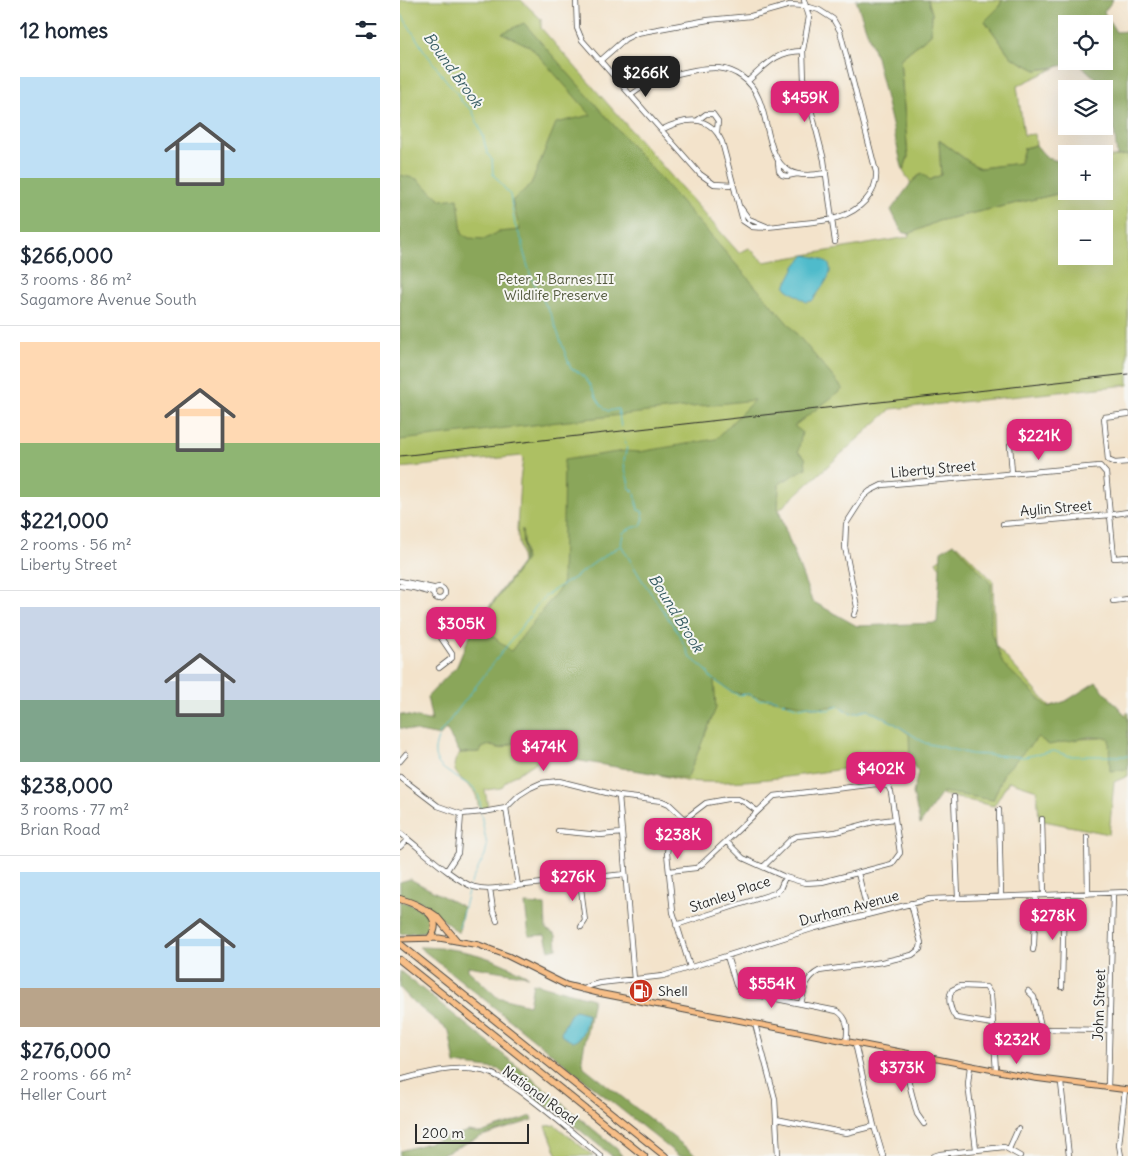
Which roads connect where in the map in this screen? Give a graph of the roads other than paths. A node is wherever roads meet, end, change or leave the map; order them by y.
1 (576, 0) edge
2 (804, 0) edge
3 (806, 6) junction
4 (802, 51) junction
5 (601, 60) junction
6 (748, 81) junction
7 (632, 95) junction
8 (698, 120) junction
9 (661, 130) junction
10 (717, 132) junction
11 (826, 172) junction
12 (732, 185) junction
13 (833, 219) junction
14 (835, 242) dead end
15 (1128, 414) edge
16 (1010, 445) dead end
17 (1128, 462) edge
18 (1012, 473) junction
19 (1128, 512) edge
20 (1112, 514) junction
21 (1003, 524) dead end
22 (1128, 557) edge
23 (400, 581) edge
24 (400, 586) edge
25 (1128, 599) edge
26 (1113, 601) dead end
27 (854, 615) dead end
28 (433, 626) dead end
29 (439, 668) dead end
30 (406, 754) dead end
31 (400, 762) edge
32 (400, 777) edge
33 (619, 796) junction
34 (954, 797) dead end
35 (506, 808) junction
36 (999, 810) dead end
37 (757, 811) junction
38 (461, 814) junction
39 (685, 819) junction
40 (894, 819) junction
41 (1042, 819) dead end
42 (558, 830) dead end
43 (400, 833) edge
44 (622, 833) junction
45 (1087, 837) dead end
46 (408, 839) junction
47 (726, 842) junction
48 (400, 847) edge
49 (763, 867) junction
50 (447, 870) junction
51 (669, 871) junction
52 (858, 873) junction
53 (625, 874) junction
54 (786, 877) junction
55 (580, 880) junction
56 (518, 886) junction
57 (490, 889) junction
58 (1128, 892) edge
59 (1113, 893) junction
60 (1064, 894) junction
61 (1088, 894) junction
62 (1036, 895) junction
63 (1044, 895) junction
64 (1001, 896) junction
65 (958, 897) junction
66 (400, 899) edge
67 (911, 903) junction
68 (428, 911) junction
69 (868, 914) junction
70 (497, 922) dead end
71 (676, 925) junction
72 (581, 928) dead end
73 (430, 938) junction
74 (400, 939) edge
75 (456, 940) junction
76 (400, 944) edge
77 (1032, 950) dead end
78 (727, 956) junction
79 (400, 960) edge
80 (690, 968) junction
81 (634, 980) junction
82 (1062, 987) dead end
83 (584, 990) junction
84 (1028, 992) dead end
85 (801, 1004) junction
86 (755, 1024) junction
87 (993, 1024) junction
88 (1109, 1030) junction
89 (846, 1042) junction
90 (855, 1043) junction
91 (901, 1052) junction
92 (970, 1066) junction
93 (996, 1071) junction
94 (400, 1080) edge
95 (1061, 1082) junction
96 (1108, 1088) junction
97 (1127, 1090) edge
98 (776, 1119) junction
99 (924, 1124) dead end
100 (874, 1126) junction
101 (1018, 1129) dead end
102 (976, 1149) junction
103 (1009, 1149) junction
104 (600, 1156) edge
105 (644, 1156) edge
106 (665, 1156) edge
107 (778, 1156) edge
108 (883, 1156) edge
109 (934, 1156) edge
110 (1020, 1156) edge
111 (1068, 1156) edge
112 (1121, 1156) edge

1 - 5 street
2 - 3 street
3 - 4 street
3 - 5 street
3 - 13 street
4 - 6 street
4 - 11 street
5 - 7 street
6 - 7 street
6 - 11 street
7 - 9 street
8 - 9 street
8 - 10 street
8 - 10 street
9 - 12 street
10 - 12 street
11 - 13 street
12 - 13 street
13 - 14 street
15 - 17 street
16 - 18 street
18 - 20 street, Liberty Street
18 - 27 street, Liberty Street
19 - 20 street, Aylin Street
20 - 21 street, Aylin Street
20 - 22 street
23 - 24 street
25 - 26 street
28 - 29 street
30 - 31 street
32 - 38 street
33 - 35 street
33 - 39 street
33 - 44 street
34 - 65 street
35 - 38 street
35 - 56 street
36 - 64 street
37 - 39 street
37 - 40 street
37 - 47 street
38 - 50 street
39 - 51 street
40 - 49 street
40 - 52 street
41 - 63 street
42 - 44 street
43 - 46 street
44 - 53 street
45 - 61 street
46 - 48 street
46 - 50 street
47 - 49 street
47 - 51 street
49 - 54 street
50 - 57 street
51 - 71 street
52 - 54 street
52 - 69 street
53 - 55 street
53 - 81 street
54 - 71 street, Stanley Place
55 - 56 street
55 - 72 street
56 - 57 street
57 - 70 street
58 - 59 street, Durham Avenue
59 - 61 street, Durham Avenue
59 - 88 street, John Street
60 - 61 street, Durham Avenue
60 - 63 street, Durham Avenue
60 - 82 street
62 - 63 street, Durham Avenue
62 - 64 street, Durham Avenue
62 - 77 street
64 - 65 street, Durham Avenue
65 - 67 street, Durham Avenue
66 - 68 highway
67 - 69 street, Durham Avenue
67 - 85 street
68 - 73 highway
68 - 75 highway
69 - 78 street, Durham Avenue
71 - 80 street
73 - 74 main road
73 - 75 main road
75 - 83 main road
76 - 106 highway
78 - 80 street, Durham Avenue
78 - 85 street
79 - 105 highway
80 - 81 street, Durham Avenue
81 - 83 street, Durham Avenue
83 - 86 main road
84 - 88 street
85 - 89 street
86 - 89 main road
86 - 98 street
87 - 87 street
87 - 93 street
88 - 96 street, John Street
89 - 90 main road
90 - 91 main road
90 - 100 street
91 - 92 main road
91 - 99 street
92 - 93 main road
92 - 102 street
93 - 95 main road
94 - 104 street, National Road
95 - 96 main road
95 - 111 street
96 - 97 main road
97 - 112 street
98 - 100 street
98 - 107 street
100 - 108 street
101 - 103 street
102 - 103 street
102 - 109 street
103 - 110 street

